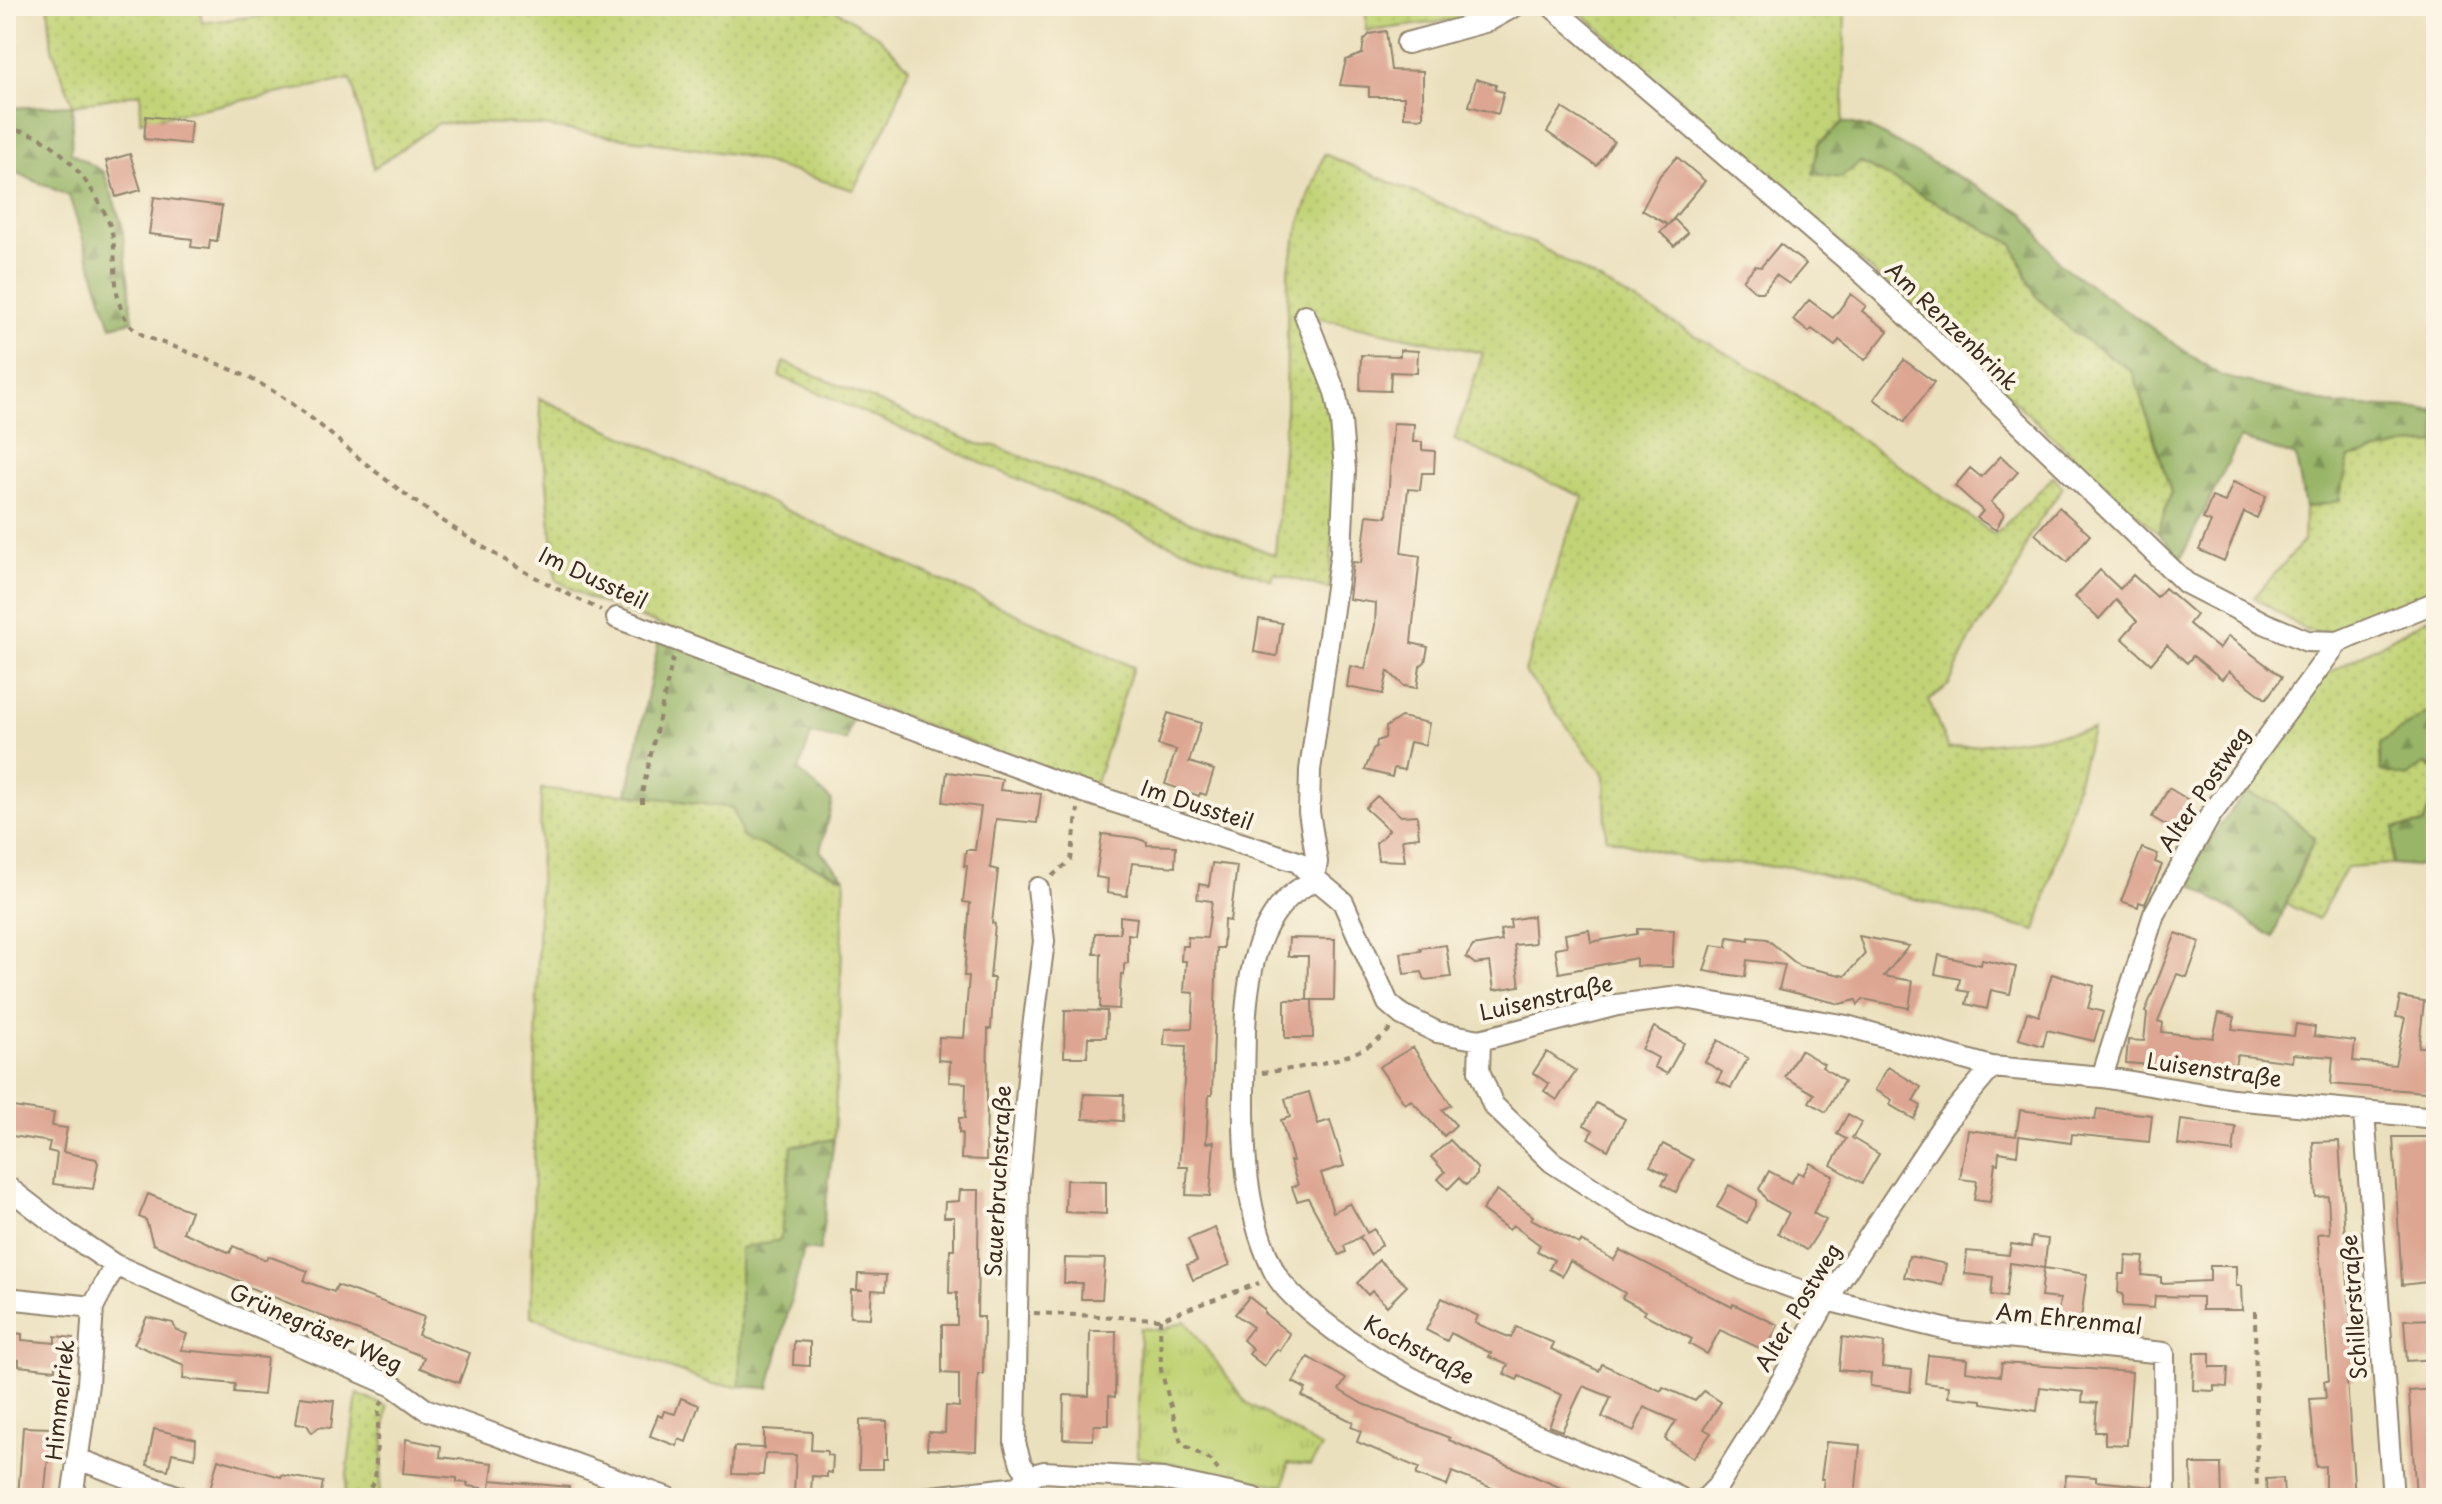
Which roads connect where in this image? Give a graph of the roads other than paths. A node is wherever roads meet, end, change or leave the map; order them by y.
1 (1515, 6) edge
2 (1551, 6) edge
3 (1407, 43) dead end
4 (1305, 315) dead end
5 (2436, 602) edge
6 (617, 618) road end
7 (2338, 642) junction
8 (1314, 881) junction
9 (1038, 888) road end
10 (1480, 1040) junction
11 (1992, 1067) junction
12 (2102, 1077) junction
13 (2364, 1112) junction
14 (2436, 1118) edge
15 (6, 1186) edge
16 (115, 1265) junction
17 (6, 1298) edge
18 (1827, 1300) junction
19 (93, 1307) junction
20 (78, 1459) junction
21 (1022, 1485) edge
22 (72, 1498) edge
23 (182, 1498) edge
24 (668, 1498) edge
25 (923, 1498) edge
26 (1253, 1498) edge
27 (1680, 1498) edge
28 (1706, 1498) edge
29 (2165, 1498) edge
30 (2393, 1498) edge

1 - 3 street
2 - 7 street, Am Renzenbrink
4 - 8 street
5 - 7 street
6 - 8 street, Im Dussteil
7 - 12 street, Alter Postweg
8 - 10 street, Luisenstraße
8 - 27 street, Kochstraße
9 - 21 street, Sauerbruchstraße
10 - 11 street, Luisenstraße
10 - 18 street
11 - 12 street, Luisenstraße
11 - 18 street, Alter Postweg
12 - 13 street, Luisenstraße
13 - 14 street, Luisenstraße
13 - 30 street, Schillerstraße
15 - 16 street, Grünegräser Weg
16 - 19 street, Himmelriek
16 - 24 street, Grünegräser Weg
17 - 19 street
18 - 28 street, Alter Postweg
18 - 29 street, Am Ehrenmal
19 - 20 street, Himmelriek
20 - 22 street, Himmelriek
20 - 23 street
21 - 25 street
21 - 26 street

